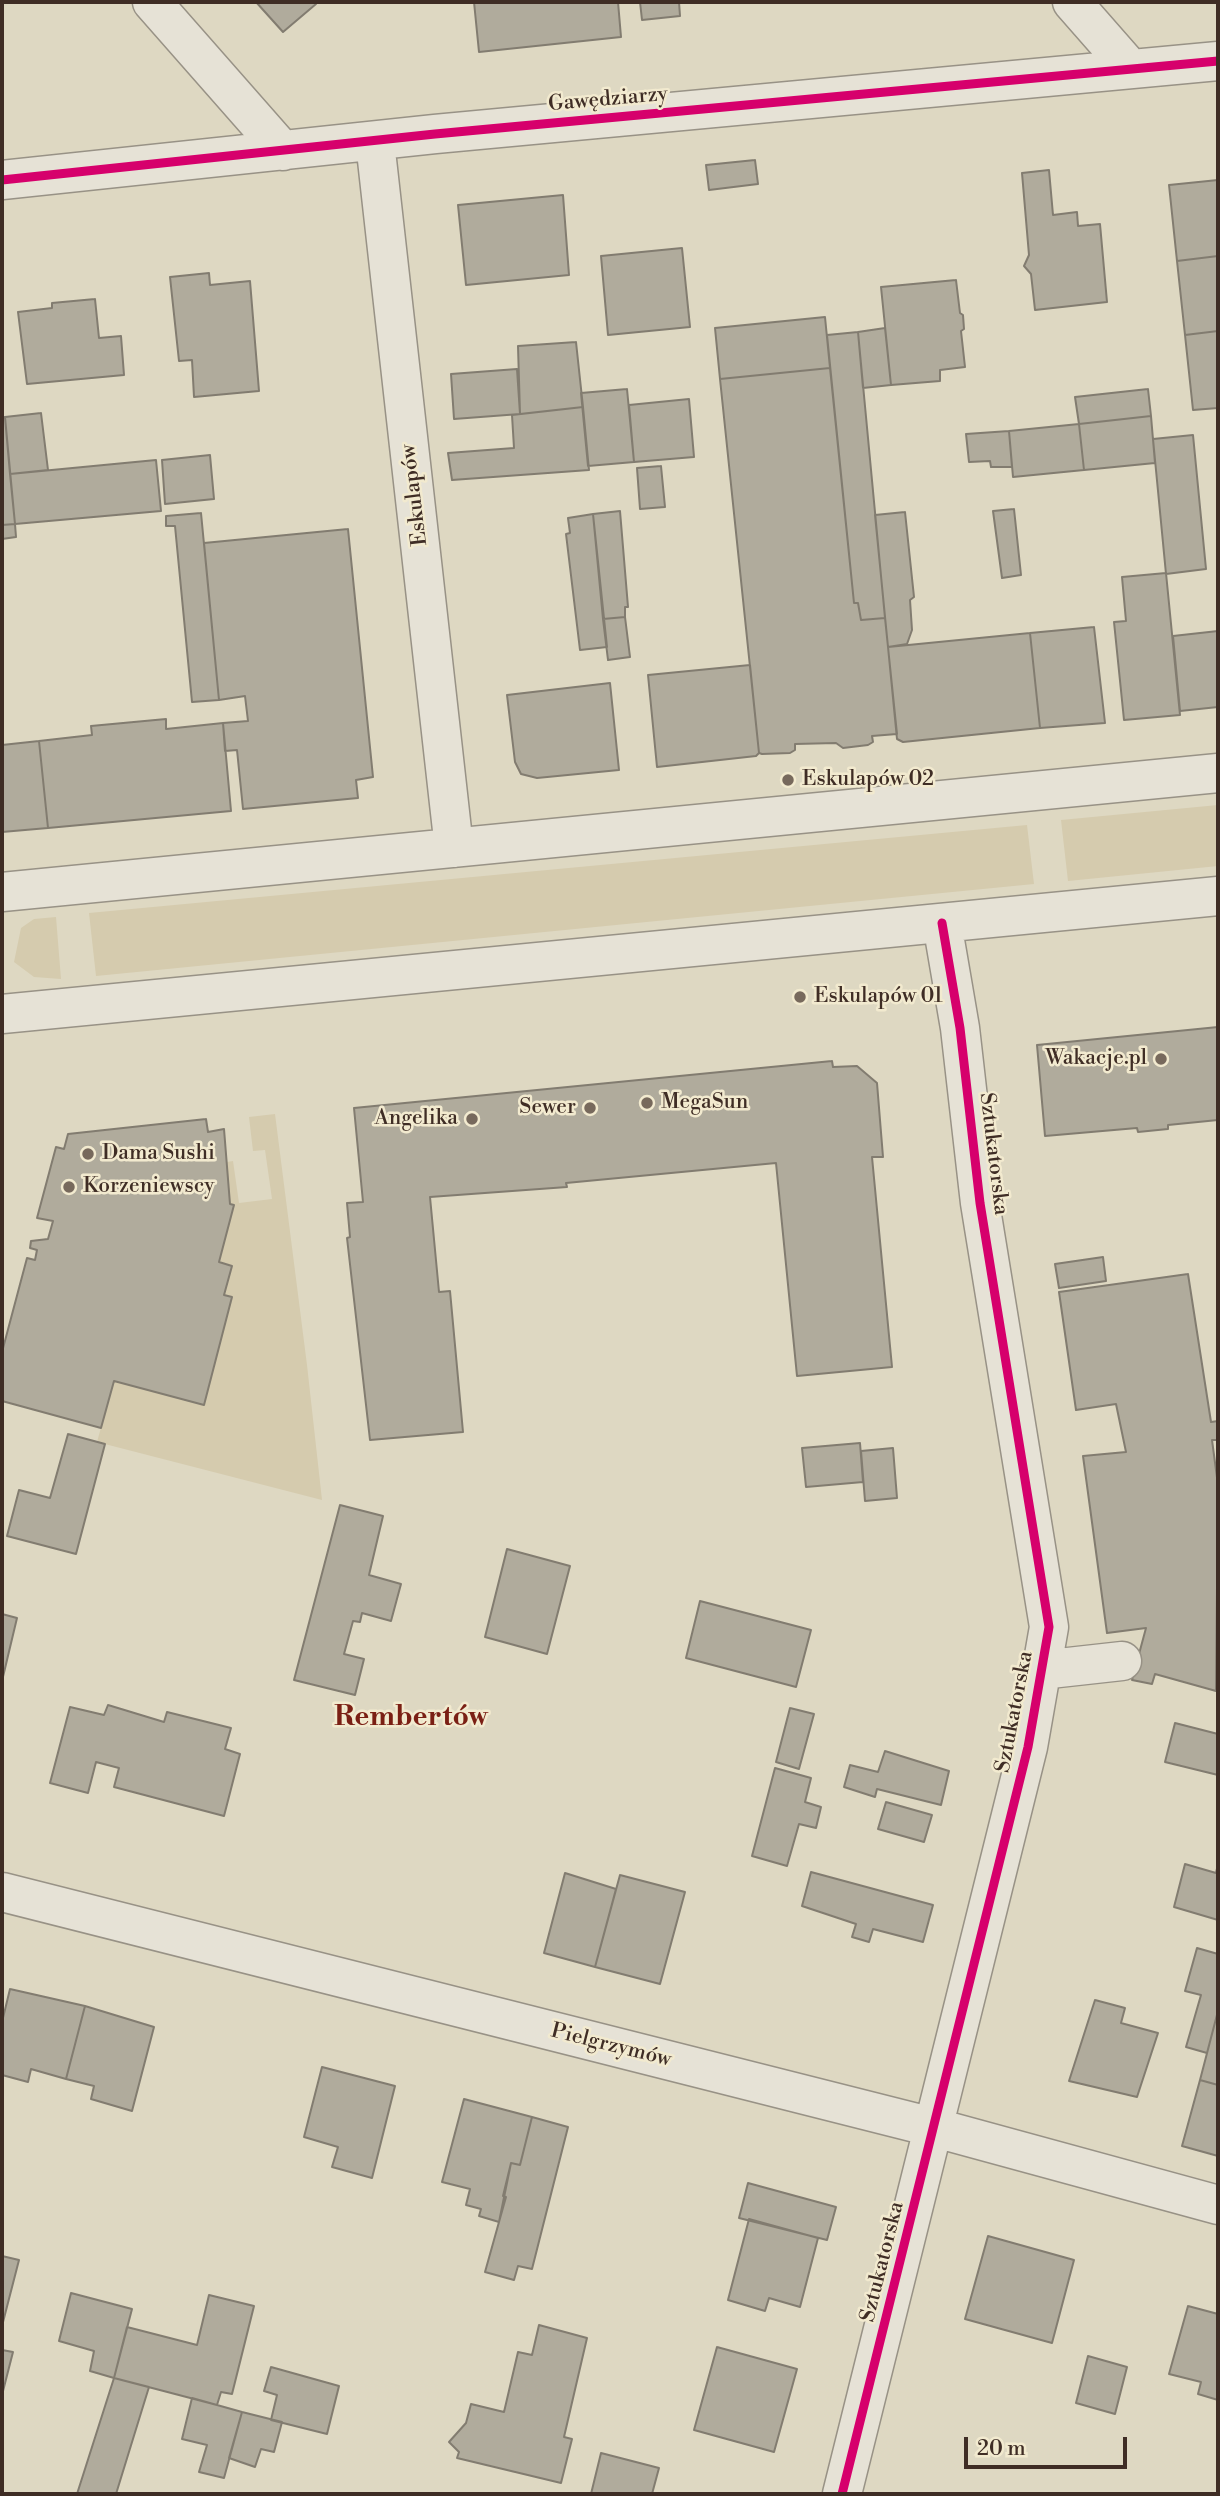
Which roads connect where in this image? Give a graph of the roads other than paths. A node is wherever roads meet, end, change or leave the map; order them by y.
1 (152, 2) edge
2 (1072, 2) edge
3 (1218, 61) edge
4 (1129, 67) junction
5 (374, 142) junction
6 (283, 150) junction
7 (2, 180) edge
8 (1218, 773) edge
9 (454, 848) junction
10 (2, 892) edge
11 (1218, 896) edge
12 (943, 923) junction
13 (2, 1014) edge
14 (1122, 1661) dead end
15 (1041, 1670) junction
16 (2, 1892) edge
17 (936, 2128) junction
18 (1218, 2205) edge
19 (842, 2494) edge

1 - 6 street
2 - 4 street
3 - 4 street, Gawędziarzy
4 - 5 street, Gawędziarzy
5 - 6 street, Gawędziarzy
5 - 9 street, Eskulapów
6 - 7 street, Gawędziarzy
8 - 9 street
9 - 10 street
11 - 12 street
12 - 13 street
12 - 15 street, Sztukatorska
14 - 15 street
15 - 17 street, Sztukatorska
16 - 17 street, Pielgrzymów
17 - 18 street, Pielgrzymów
17 - 19 street, Sztukatorska

